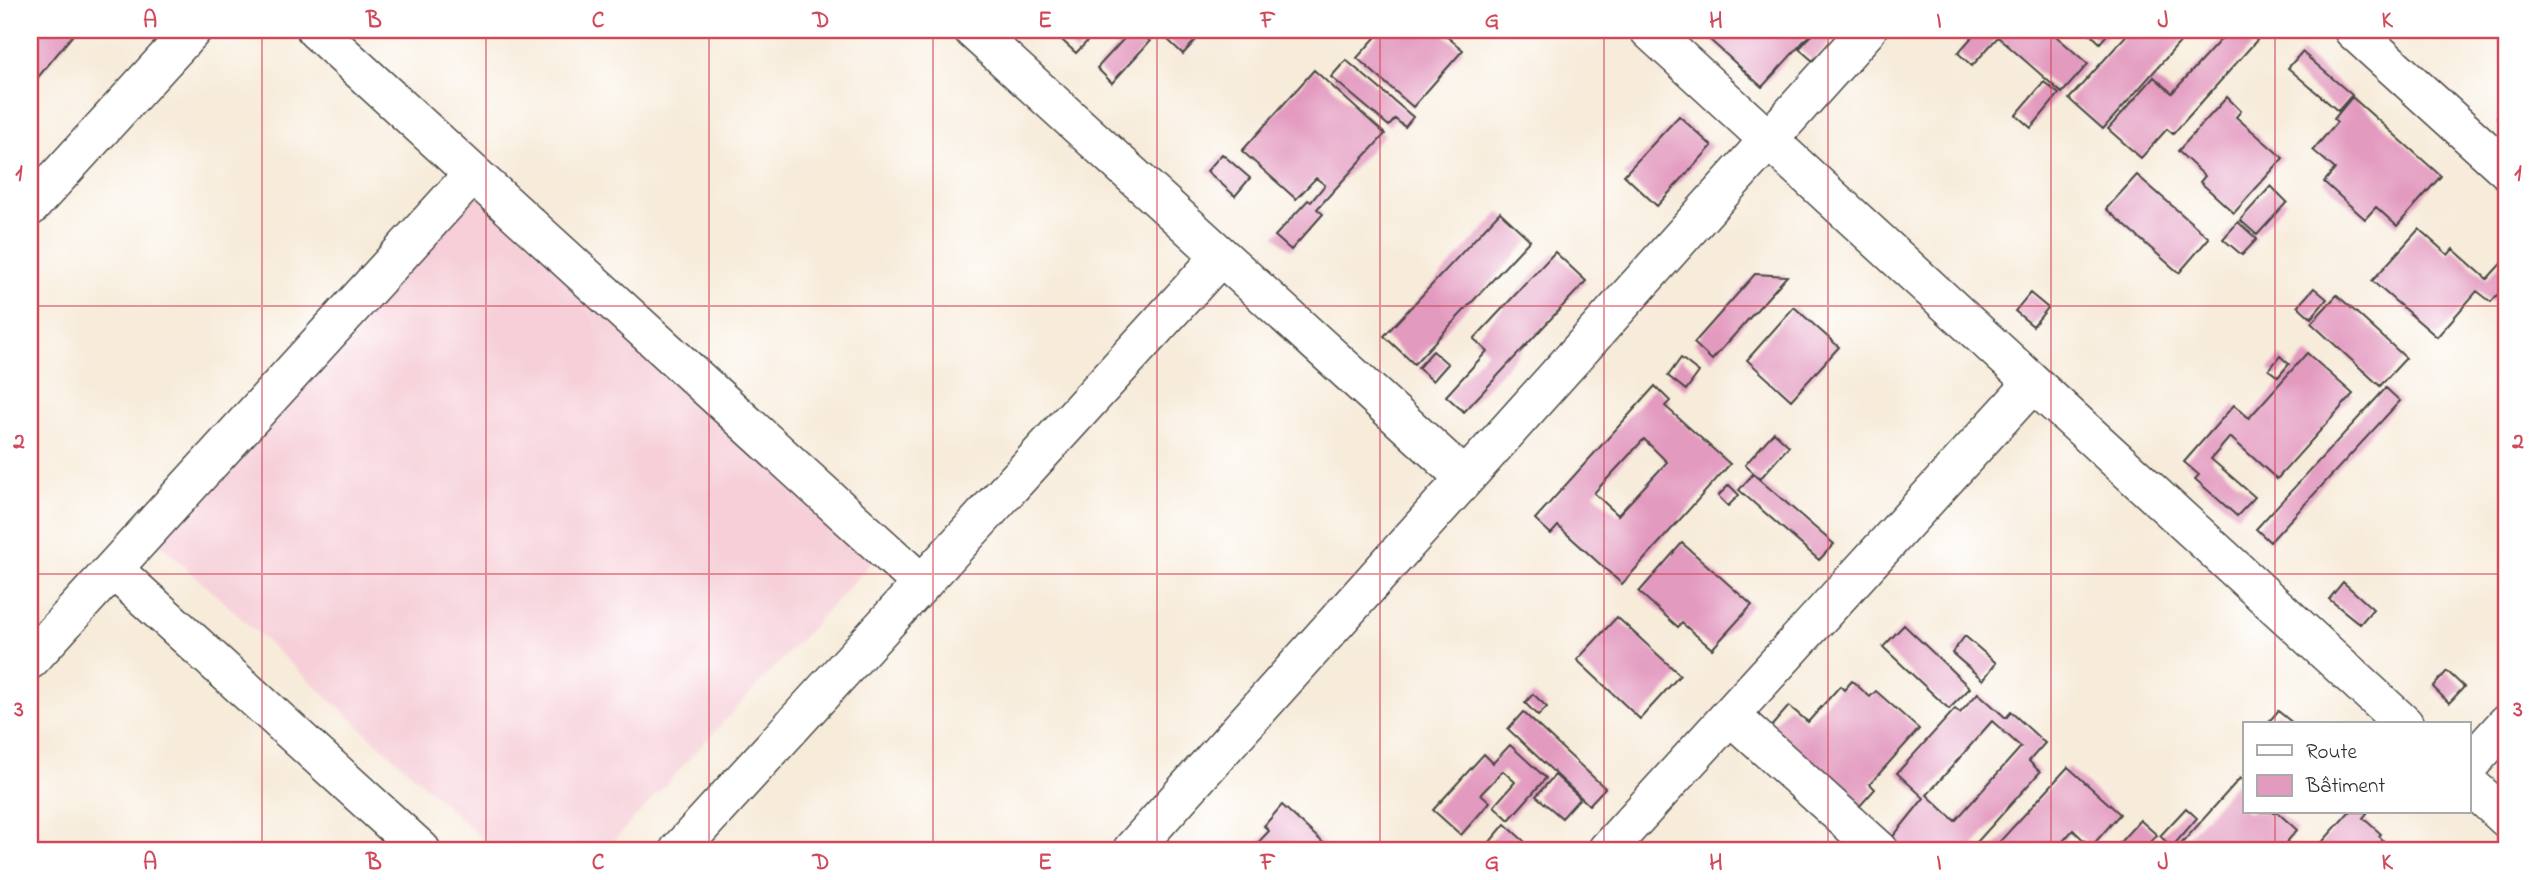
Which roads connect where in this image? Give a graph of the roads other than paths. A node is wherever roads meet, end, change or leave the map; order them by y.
1 (192, 30) edge
2 (316, 30) edge
3 (973, 30) edge
4 (1649, 30) edge
5 (1867, 30) edge
6 (2353, 30) edge
7 (1769, 140) junction
8 (2507, 170) edge
9 (473, 174) junction
10 (30, 207) edge
11 (1221, 256) junction
12 (2033, 383) junction
13 (1465, 478) junction
14 (113, 569) junction
15 (922, 583) junction
16 (30, 660) edge
17 (1730, 715) junction
18 (2402, 722) edge
19 (2507, 723) edge
20 (2470, 764) edge
21 (2470, 785) edge
22 (2507, 819) edge
23 (421, 850) edge
24 (679, 850) edge
25 (1132, 850) edge
26 (1607, 850) edge
27 (1879, 850) edge

1 - 10 street
2 - 9 street
3 - 11 street
4 - 7 street
5 - 7 street
6 - 8 street
7 - 12 street
7 - 13 street
9 - 14 street
9 - 15 street
11 - 13 street
11 - 15 street
12 - 17 street
12 - 18 street
13 - 25 street
14 - 16 street
14 - 23 street
15 - 24 street
17 - 26 street
17 - 27 street
19 - 20 street
21 - 22 street

